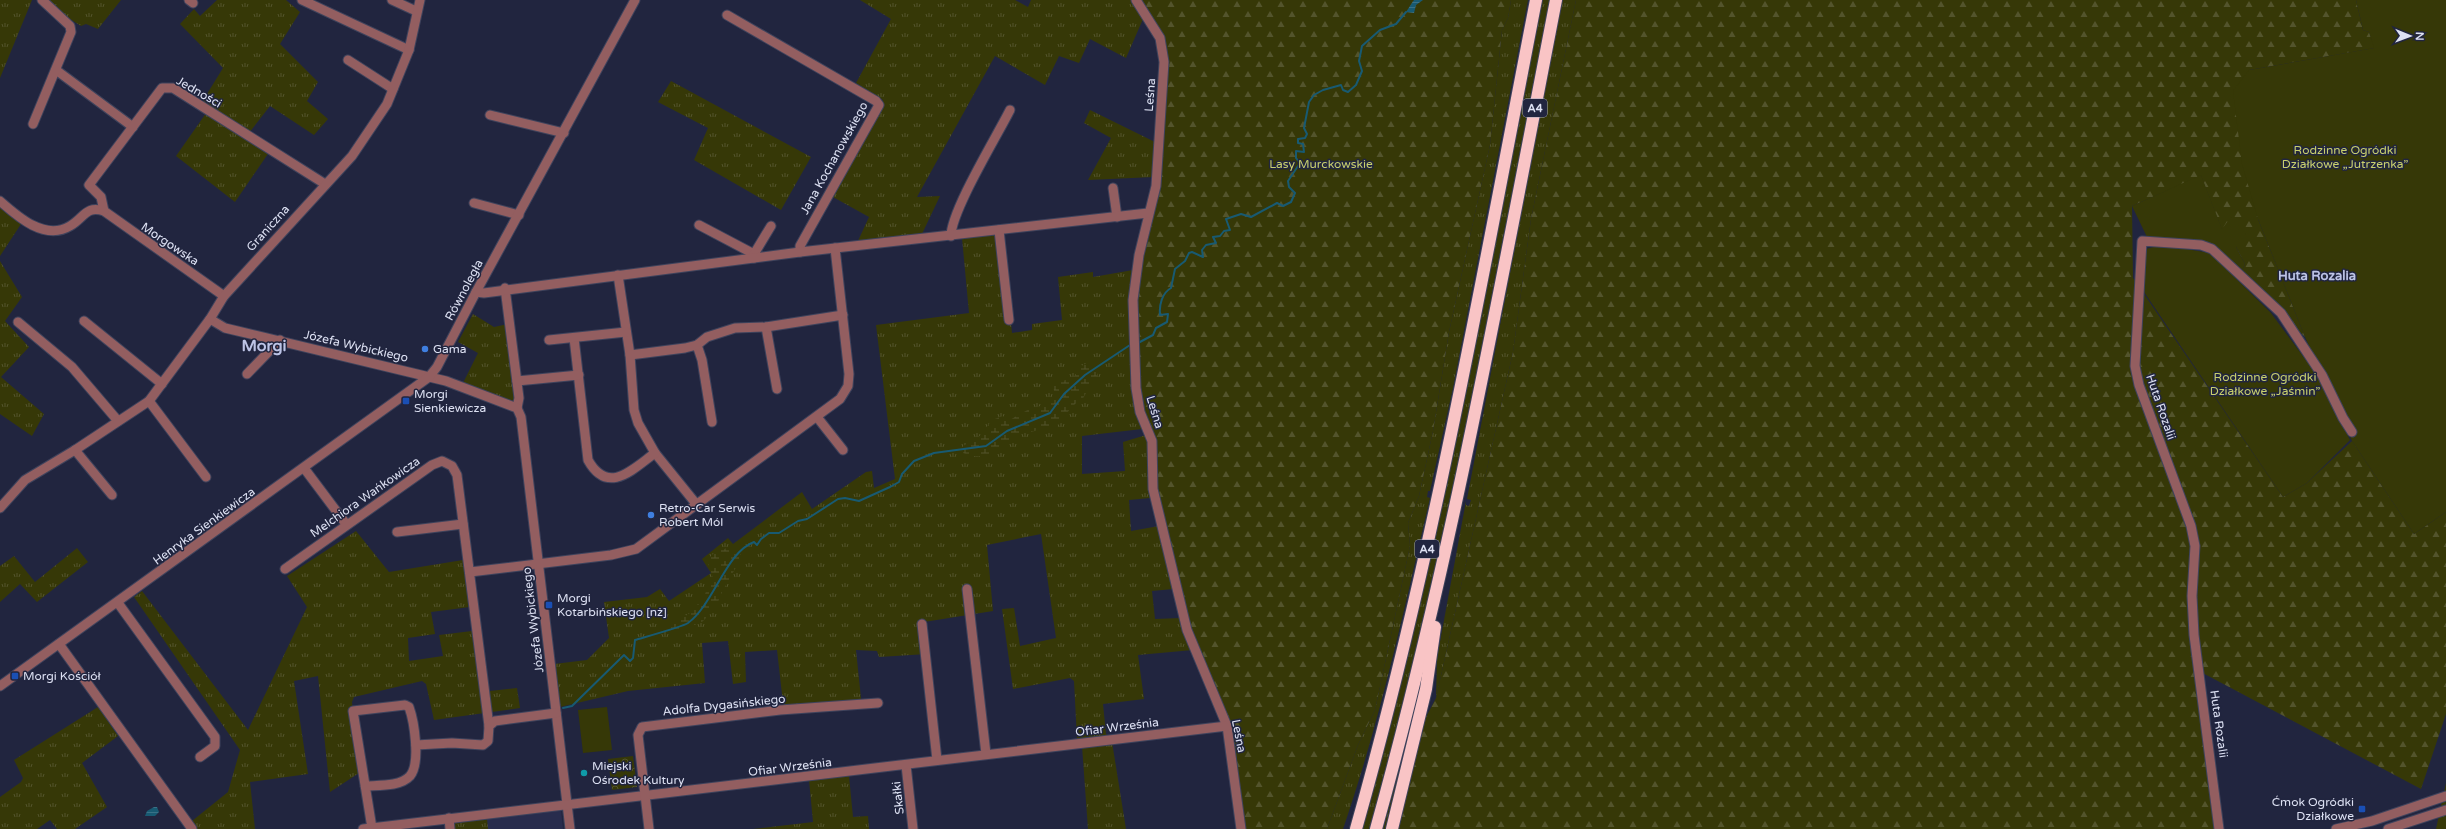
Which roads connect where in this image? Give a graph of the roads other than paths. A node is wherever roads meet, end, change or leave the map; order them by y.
1 (42, 0) edge
2 (302, 0) edge
3 (392, 0) edge
4 (420, 0) edge
5 (636, 0) edge
6 (1136, 0) edge
7 (1536, 0) edge
8 (1556, 0) edge
9 (416, 11) junction
10 (727, 15) dead end
11 (409, 50) junction
12 (348, 60) dead end
13 (56, 70) junction
14 (393, 89) junction
15 (1010, 110) dead end
16 (490, 115) dead end
17 (33, 124) dead end
18 (133, 127) junction
19 (564, 132) junction
20 (325, 184) junction
21 (1113, 188) dead end
22 (0, 201) edge
23 (474, 203) dead end
24 (104, 211) junction
25 (1148, 213) junction
26 (519, 215) junction
27 (1117, 217) junction
28 (699, 225) dead end
29 (771, 226) dead end
30 (999, 230) junction
31 (951, 236) junction
32 (835, 248) junction
33 (800, 252) junction
34 (754, 256) junction
35 (618, 275) junction
36 (505, 288) junction
37 (476, 292) junction
38 (224, 296) junction
39 (843, 315) junction
40 (210, 319) junction
41 (1009, 320) dead end
42 (84, 321) dead end
43 (18, 322) dead end
44 (766, 326) junction
45 (626, 332) junction
46 (574, 338) junction
47 (280, 340) junction
48 (549, 340) dead end
49 (697, 345) junction
50 (630, 355) junction
51 (247, 374) dead end
52 (579, 376) junction
53 (429, 377) junction
54 (517, 381) junction
55 (162, 384) junction
56 (777, 389) dead end
57 (149, 401) junction
58 (517, 408) junction
59 (817, 417) junction
60 (118, 420) junction
61 (712, 422) dead end
62 (2352, 432) dead end
63 (75, 450) junction
64 (843, 450) dead end
65 (655, 453) junction
66 (304, 468) junction
67 (206, 477) dead end
68 (112, 495) dead end
69 (697, 505) junction
70 (0, 508) edge
71 (346, 524) junction
72 (463, 524) junction
73 (397, 532) dead end
74 (538, 565) junction
75 (285, 569) dead end
76 (470, 572) junction
77 (1439, 582) junction
78 (967, 589) dead end
79 (118, 603) junction
80 (922, 624) dead end
81 (59, 644) junction
82 (0, 686) edge
83 (878, 703) dead end
84 (556, 714) junction
85 (489, 726) junction
86 (1227, 726) junction
87 (416, 745) junction
88 (986, 754) junction
89 (1377, 754) junction
90 (200, 757) dead end
91 (937, 760) junction
92 (906, 765) junction
93 (365, 786) junction
94 (645, 795) junction
95 (2446, 796) edge
96 (567, 804) junction
97 (2446, 810) edge
98 (449, 818) junction
99 (374, 828) edge
100 (192, 829) edge
101 (450, 829) edge
102 (570, 829) edge
103 (649, 829) edge
104 (913, 829) edge
105 (1241, 829) edge
106 (1350, 829) edge
107 (1356, 829) edge
108 (1376, 829) edge
109 (1392, 829) edge
110 (2218, 829) edge
111 (2336, 829) edge
112 (2388, 829) edge

1 - 13 street
2 - 11 street
3 - 9 street
4 - 9 street, Graniczna
5 - 19 street, Równoległa
6 - 25 street, Leśna
7 - 89 highway, A4
8 - 77 highway, A4
9 - 11 street, Graniczna
10 - 33 street, Jana Kochanowskiego
11 - 14 street, Graniczna
12 - 14 street
13 - 17 street
13 - 18 street
14 - 20 street, Graniczna
15 - 31 street
16 - 19 street
18 - 20 street, Jedności
18 - 24 street
19 - 26 street, Równoległa
20 - 38 street, Graniczna
21 - 27 street
22 - 24 street
23 - 26 street
24 - 38 street, Morgowska
25 - 27 street
25 - 86 street, Leśna
26 - 37 street, Równoległa
27 - 30 street
28 - 34 street
29 - 34 street
30 - 31 street
30 - 41 street
31 - 32 street
32 - 33 street
32 - 39 street
33 - 34 street
34 - 35 street
35 - 36 street
35 - 45 street
36 - 37 street
36 - 54 street, Józefa Wybickiego
37 - 53 street, Równoległa
38 - 40 street, Graniczna
39 - 44 street
39 - 59 street
40 - 47 street, Józefa Wybickiego
40 - 55 street, Graniczna
42 - 55 street
43 - 60 street
44 - 49 street
44 - 56 street
45 - 46 street
45 - 50 street
46 - 48 street
46 - 52 street
47 - 51 street
47 - 53 street, Józefa Wybickiego
49 - 50 street
49 - 61 street
50 - 65 street
52 - 54 street
52 - 65 street
53 - 58 street, Józefa Wybickiego
53 - 66 street, Henryka Sienkiewicza
54 - 58 street, Józefa Wybickiego
55 - 57 street, Graniczna
57 - 60 street, Graniczna
57 - 67 street
58 - 74 street, Józefa Wybickiego
59 - 64 street
59 - 69 street
60 - 63 street, Graniczna
62 - 110 street, Huta Rozalii
63 - 68 street
63 - 70 street, Graniczna
65 - 69 street
66 - 71 street
66 - 79 street, Henryka Sienkiewicza
69 - 74 street
71 - 72 street, Melchiora Wańkowicza
71 - 75 street, Melchiora Wańkowicza
72 - 73 street
72 - 76 street, Melchiora Wańkowicza
74 - 76 street
74 - 84 street, Józefa Wybickiego
76 - 85 street, Melchiora Wańkowicza
77 - 108 highway, A4
77 - 109 highway
78 - 88 street
79 - 81 street, Henryka Sienkiewicza
79 - 90 street
80 - 91 street
81 - 82 street, Henryka Sienkiewicza
81 - 100 street
83 - 94 street, Adolfa Dygasińskiego
84 - 85 street
84 - 96 street, Józefa Wybickiego
85 - 87 street, Melchiora Wańkowicza
86 - 88 street, Ofiar Września
86 - 105 street, Leśna
87 - 93 street
87 - 93 street
88 - 91 street, Ofiar Września
89 - 106 highway
89 - 107 highway, A4
91 - 92 street, Ofiar Września
92 - 94 street, Ofiar Września
92 - 104 street, Skałki
93 - 99 street
94 - 96 street, Ofiar Września
94 - 103 street
95 - 111 street
96 - 98 street, Ofiar Września
96 - 102 street, Józefa Wybickiego
97 - 112 street
98 - 99 street, Ofiar Września
98 - 101 street

